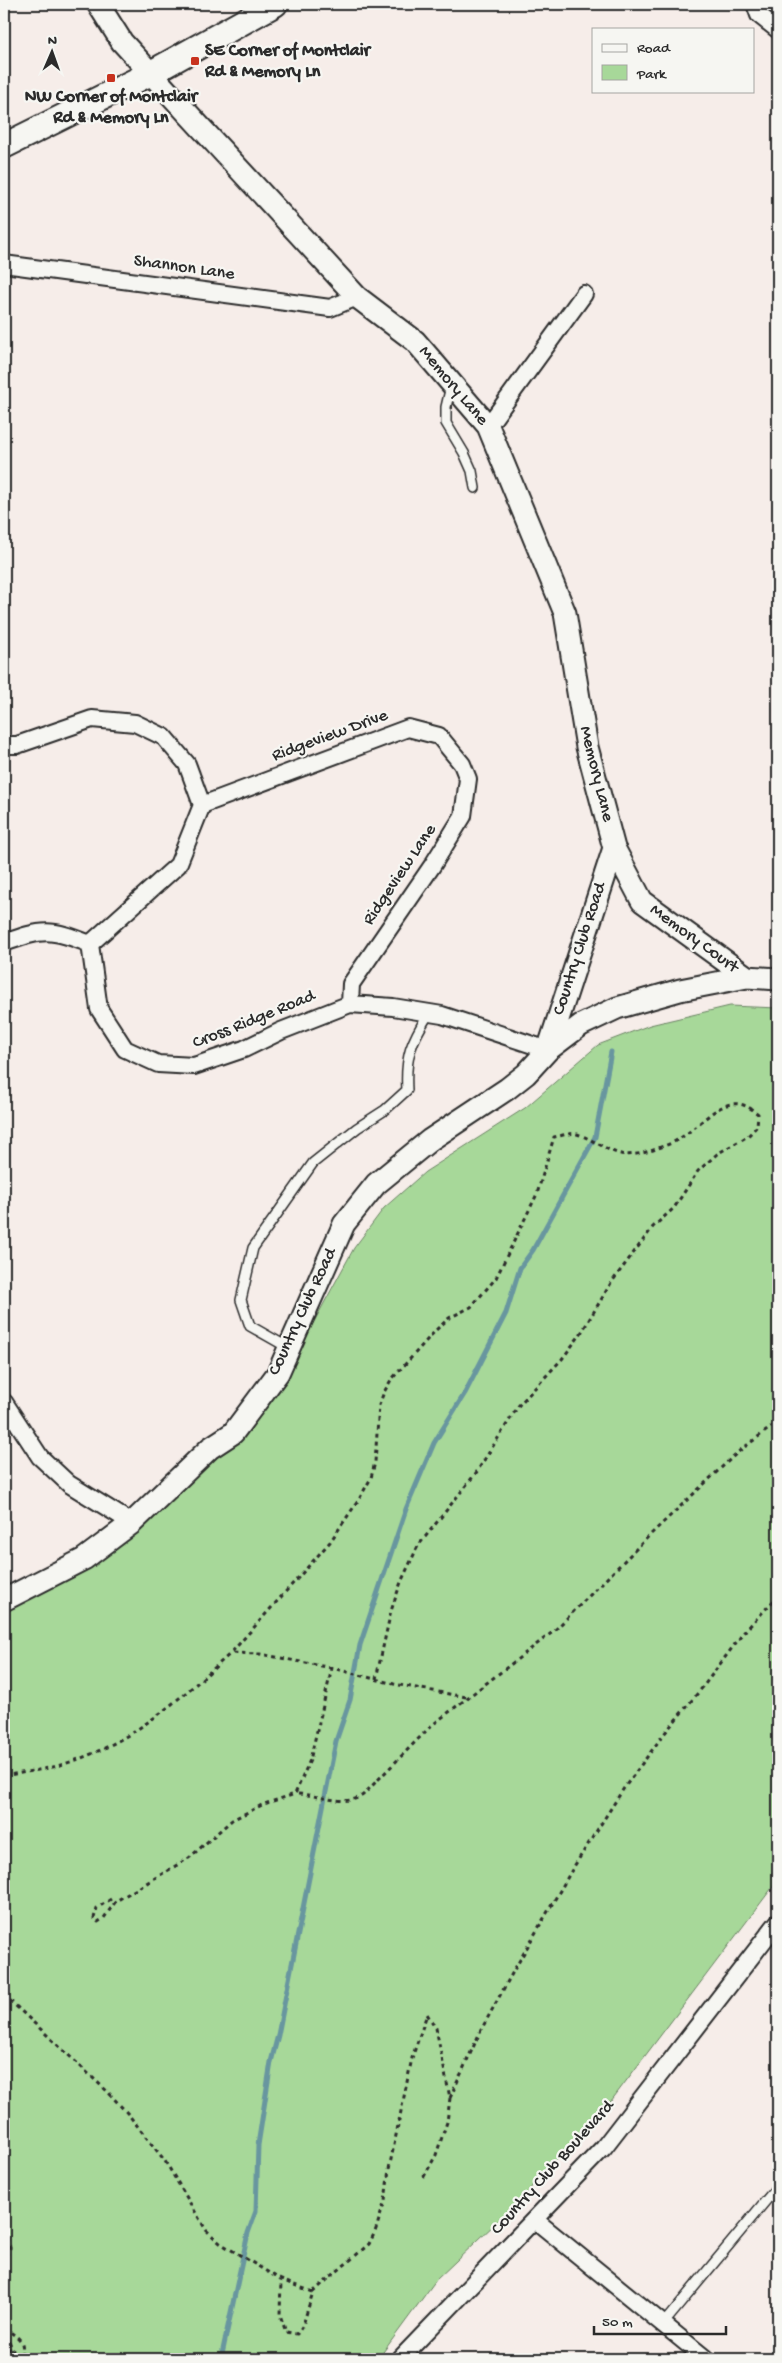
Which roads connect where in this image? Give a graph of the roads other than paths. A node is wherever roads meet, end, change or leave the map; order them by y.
1 (98, 4) edge
2 (275, 4) edge
3 (755, 4) edge
4 (778, 30) edge
5 (152, 73) junction
6 (4, 146) edge
7 (4, 264) edge
8 (584, 294) dead end
9 (357, 297) junction
10 (452, 383) junction
11 (488, 426) junction
12 (475, 488) dead end
13 (4, 744) edge
14 (462, 764) joint
15 (202, 805) junction
16 (614, 848) junction
17 (4, 943) edge
18 (90, 944) junction
19 (747, 977) junction
20 (778, 979) edge
21 (350, 1004) junction
22 (428, 1013) junction
23 (548, 1050) junction
24 (289, 1348) junction
25 (4, 1402) edge
26 (132, 1523) junction
27 (4, 1600) edge
28 (778, 1922) edge
29 (778, 2186) edge
30 (535, 2220) junction
31 (664, 2323) junction
32 (400, 2359) edge
33 (706, 2359) edge

1 - 5 street, Memory Lane
2 - 5 main road
3 - 4 street
5 - 6 main road
5 - 9 street, Memory Lane
7 - 9 street, Shannon Lane
8 - 11 street
9 - 10 street, Memory Lane
10 - 11 street, Memory Lane
10 - 12 lane
11 - 16 street, Memory Lane
13 - 15 street
14 - 15 street, Ridgeview Drive
14 - 21 street, Ridgeview Lane
15 - 18 street
16 - 19 street, Memory Court
16 - 23 street, Country Club Road
17 - 18 street
18 - 21 street, Cross Ridge Road
19 - 20 street, Country Club Road
19 - 23 street, Country Club Road
21 - 22 street, Cross Ridge Road
22 - 23 street, Cross Ridge Road
22 - 24 lane
23 - 24 street, Country Club Road
24 - 26 street, Country Club Road
25 - 26 street
26 - 27 street, Country Club Road
28 - 30 street, Country Club Boulevard
29 - 31 lane
30 - 31 street
30 - 32 street, Country Club Boulevard
31 - 33 street

